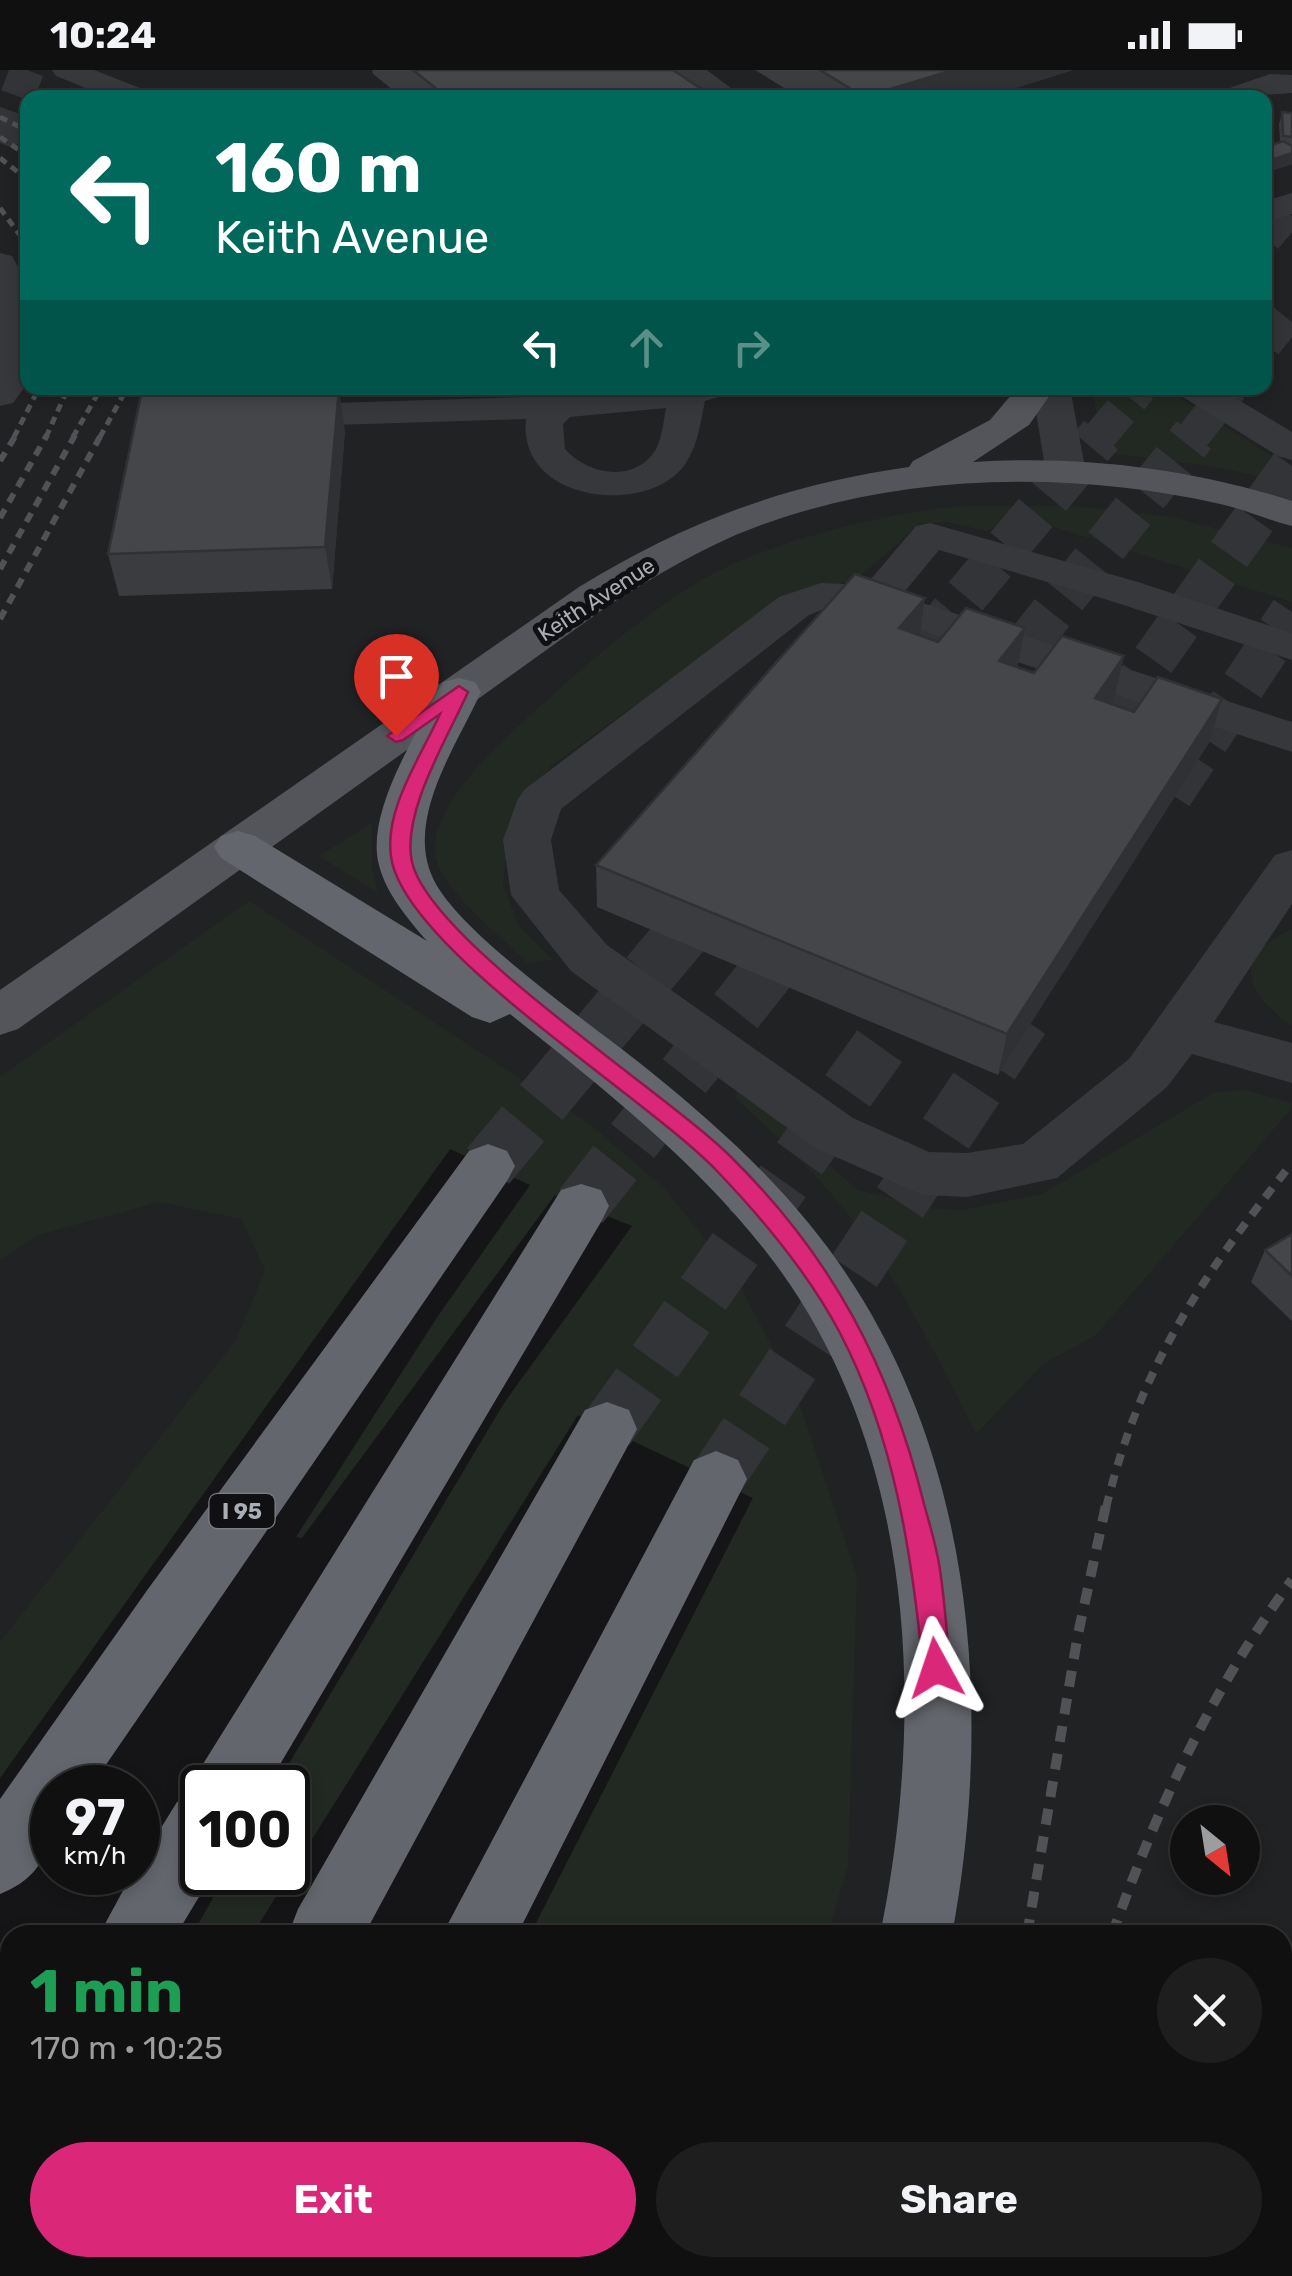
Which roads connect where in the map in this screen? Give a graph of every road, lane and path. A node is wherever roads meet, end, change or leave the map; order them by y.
1 (67, 70) edge
2 (687, 70) edge
3 (1292, 84) edge
4 (118, 90) edge
5 (717, 90) edge
6 (1252, 90) edge
7 (0, 263) edge
8 (0, 395) edge
9 (598, 395) edge
10 (696, 395) edge
11 (1033, 395) edge
12 (1052, 395) edge
13 (1205, 395) edge
14 (548, 397) edge
15 (240, 417) edge
16 (1292, 448) edge
17 (1066, 473) junction
18 (902, 481) junction
19 (1292, 514) edge
20 (875, 600) junction
21 (1292, 647) edge
22 (459, 692) junction
23 (1292, 736) edge
24 (238, 847) junction
25 (1292, 867) edge
26 (0, 1016) edge
27 (1180, 1032) junction
28 (1292, 1063) edge
29 (647, 1098) junction
30 (488, 1166) tunnel mouth
31 (581, 1206) tunnel mouth
32 (607, 1428) tunnel mouth
33 (716, 1479) tunnel mouth
34 (241, 1765) edge
35 (0, 1859) edge
36 (180, 1862) edge
37 (141, 1925) edge
38 (330, 1925) edge
39 (483, 1925) edge
40 (918, 1925) edge

1 - 4 street
2 - 5 street
3 - 6 street
7 - 8 street
9 - 14 street
10 - 14 street
11 - 18 main road
12 - 17 street
13 - 16 street
14 - 15 street
17 - 18 main road, Keith Avenue
17 - 19 main road, Keith Avenue
18 - 22 main road, Keith Avenue
20 - 21 street
20 - 23 street
20 - 27 street
22 - 24 main road, Keith Avenue
22 - 29 highway
24 - 26 main road, Keith Avenue
24 - 29 highway
25 - 27 street
27 - 28 street
29 - 40 highway
30 - 35 highway, I 95
31 - 34 highway
32 - 38 highway
33 - 39 highway
36 - 37 highway

